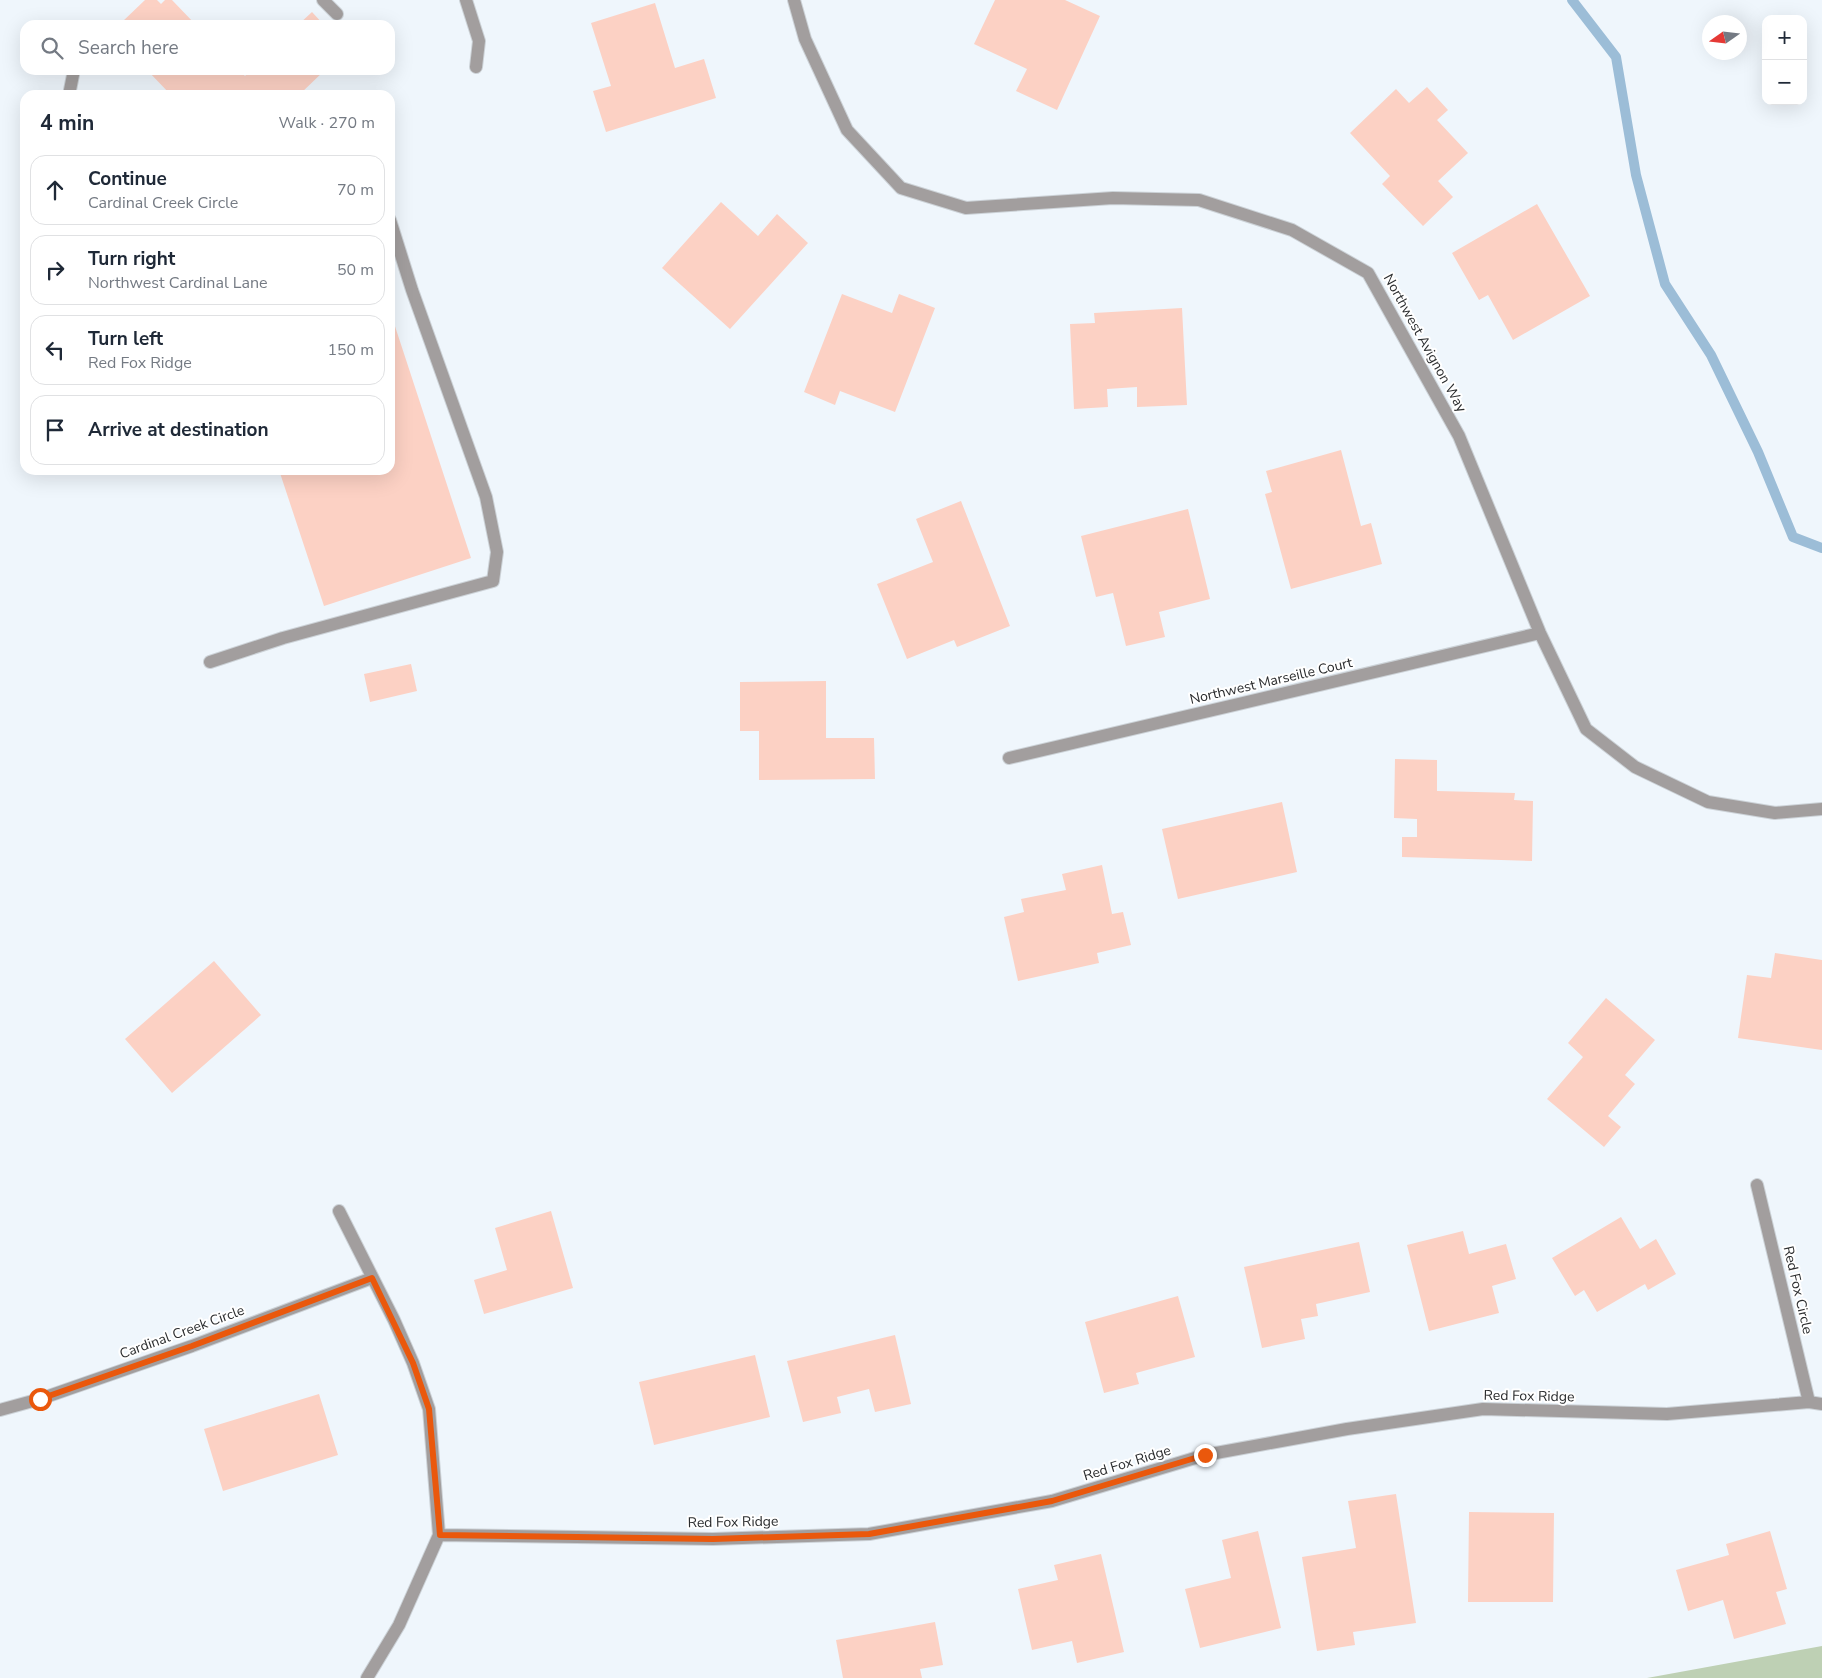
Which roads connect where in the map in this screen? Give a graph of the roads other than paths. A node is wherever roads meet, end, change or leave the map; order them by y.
1 (323, 0) edge
2 (466, 0) edge
3 (794, 0) edge
4 (337, 14) dead end
5 (476, 67) dead end
6 (73, 75) edge
7 (70, 90) edge
8 (395, 236) edge
9 (1540, 633) junction
10 (210, 662) dead end
11 (1009, 758) dead end
12 (1822, 809) edge
13 (1758, 1185) dead end
14 (339, 1211) dead end
15 (372, 1278) junction
16 (1809, 1402) junction
17 (1822, 1404) edge
18 (0, 1410) edge
19 (440, 1535) junction
20 (367, 1678) edge

1 - 4 street
2 - 5 street
3 - 9 street, Northwest Avignon Way
6 - 7 street
8 - 10 street
9 - 11 street, Northwest Marseille Court
9 - 12 street, Northwest Avignon Way
13 - 16 street, Red Fox Circle
14 - 15 street
15 - 18 street, Cardinal Creek Circle
15 - 19 street
16 - 17 street, Red Fox Ridge
16 - 19 street, Red Fox Ridge
19 - 20 street

